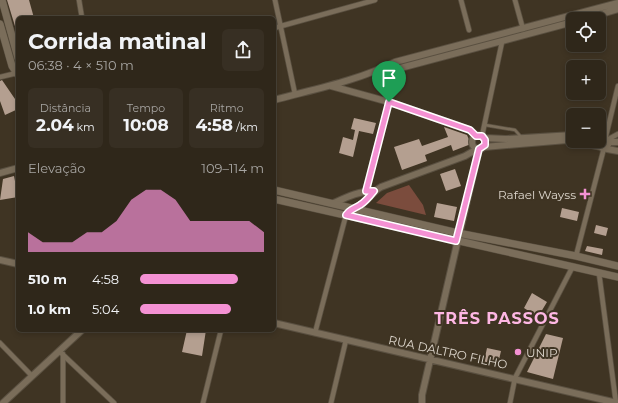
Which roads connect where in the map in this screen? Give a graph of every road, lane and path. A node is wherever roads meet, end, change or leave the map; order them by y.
1 (2, 0) edge
2 (79, 0) edge
3 (275, 0) edge
4 (376, 0) edge
5 (461, 0) edge
6 (515, 0) edge
7 (618, 3) edge
8 (605, 6) edge
9 (618, 9) edge
10 (595, 12) edge
11 (82, 16) edge
12 (0, 24) edge
13 (566, 24) edge
14 (281, 26) junction
15 (276, 27) edge
16 (522, 29) junction
17 (469, 30) dead end
18 (502, 42) junction
19 (15, 50) joint
20 (8, 52) junction
21 (382, 69) junction
22 (16, 71) edge
23 (16, 74) edge
24 (0, 77) edge
25 (330, 86) junction
26 (618, 86) edge
27 (295, 94) junction
28 (276, 99) edge
29 (389, 102) junction
30 (485, 124) junction
31 (618, 134) edge
32 (566, 135) edge
33 (606, 136) edge
34 (481, 137) junction
35 (522, 138) junction
36 (566, 140) edge
37 (606, 140) edge
38 (606, 140) edge
39 (618, 142) edge
40 (480, 148) junction
41 (604, 148) joint
42 (618, 151) edge
43 (16, 169) edge
44 (0, 173) edge
45 (276, 190) edge
46 (366, 191) junction
47 (374, 191) junction
48 (276, 198) edge
49 (334, 203) junction
50 (354, 208) junction
51 (346, 215) junction
52 (458, 233) junction
53 (456, 241) junction
54 (576, 256) junction
55 (0, 260) edge
56 (16, 264) edge
57 (573, 266) junction
58 (618, 266) edge
59 (599, 272) junction
60 (618, 277) edge
61 (276, 323) edge
62 (80, 332) edge
63 (221, 332) edge
64 (315, 333) junction
65 (346, 340) junction
66 (0, 343) edge
67 (61, 352) junction
68 (431, 361) junction
69 (32, 376) junction
70 (515, 378) junction
71 (3, 403) edge
72 (63, 403) edge
73 (114, 403) edge
74 (203, 403) edge
75 (331, 403) edge
76 (422, 403) edge
77 (510, 403) edge
78 (616, 403) edge

1 - 19 main road
2 - 11 street
3 - 14 street
4 - 14 street
5 - 17 street
6 - 16 street
7 - 8 street
8 - 9 street
8 - 10 street
8 - 16 street
12 - 20 main road
13 - 18 street
14 - 15 street
14 - 27 street
16 - 21 street
18 - 21 street
18 - 30 street
19 - 20 main road
20 - 22 main road
21 - 25 street
23 - 24 street
25 - 27 street
25 - 29 street
26 - 33 street
27 - 28 street
29 - 34 street
29 - 46 street
30 - 34 street
30 - 35 lane
31 - 37 street
32 - 35 street
34 - 35 street
34 - 40 street
34 - 40 street
36 - 40 street
38 - 39 street
40 - 47 street
40 - 52 street
41 - 42 street
41 - 54 street
43 - 44 street
45 - 49 main road
46 - 47 street
46 - 49 street
47 - 50 street
48 - 51 main road
49 - 50 main road
50 - 51 street
50 - 52 main road
51 - 53 main road
51 - 64 street
52 - 53 street
52 - 54 main road
53 - 57 main road
53 - 68 street
54 - 57 main road
54 - 58 main road
55 - 56 street
57 - 59 main road
57 - 70 street
59 - 60 main road
59 - 78 street
61 - 64 street, RUA DALTRO FILHO
62 - 67 street
63 - 74 street
64 - 65 street, RUA DALTRO FILHO
65 - 68 street, RUA DALTRO FILHO
65 - 75 street
66 - 69 street
67 - 69 street
67 - 72 street
67 - 73 street
68 - 70 street, RUA DALTRO FILHO
68 - 76 street
69 - 71 street
70 - 77 street
70 - 78 street, RUA DALTRO FILHO

